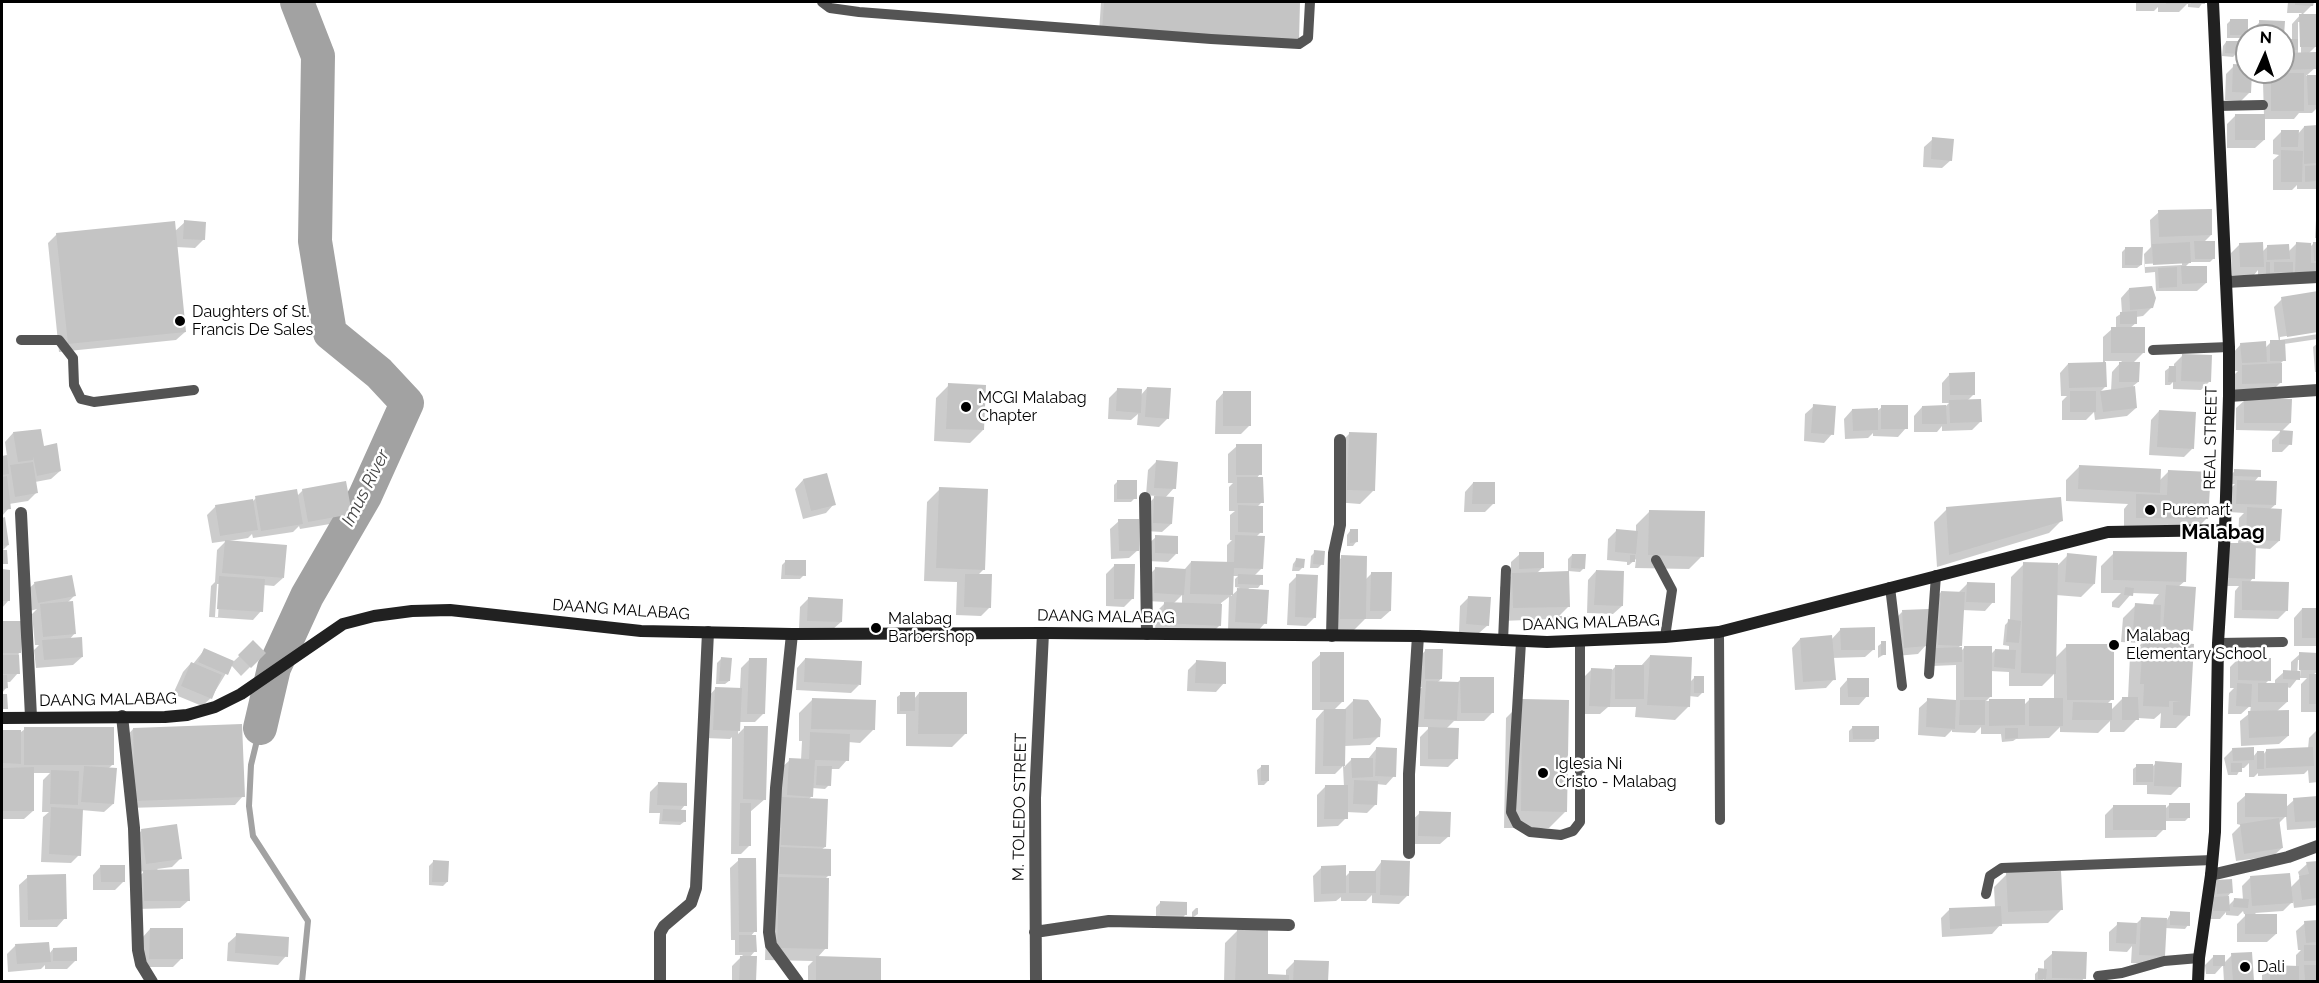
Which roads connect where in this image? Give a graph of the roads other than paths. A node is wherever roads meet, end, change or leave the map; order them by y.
1 (822, 2) edge
2 (1310, 2) edge
3 (2213, 2) edge
4 (2263, 105) dead end
5 (2217, 106) junction
6 (2318, 277) edge
7 (2226, 282) junction
8 (21, 340) dead end
9 (2229, 347) junction
10 (2153, 350) dead end
11 (194, 390) dead end
12 (2318, 390) edge
13 (2229, 396) junction
14 (1340, 440) dead end
15 (1145, 498) dead end
16 (21, 513) dead end
17 (2225, 530) junction
18 (1656, 560) dead end
19 (1506, 570) dead end
20 (1936, 575) junction
21 (1890, 587) junction
22 (708, 632) junction
23 (1719, 632) junction
24 (1044, 633) junction
25 (792, 634) junction
26 (1147, 634) junction
27 (1332, 636) junction
28 (1418, 636) junction
29 (1665, 637) junction
30 (1580, 640) junction
31 (1503, 641) junction
32 (1521, 642) junction
33 (2283, 642) dead end
34 (2218, 643) junction
35 (1929, 674) dead end
36 (1902, 686) dead end
37 (122, 716) junction
38 (31, 717) junction
39 (2, 718) edge
40 (1720, 820) dead end
41 (2318, 846) edge
42 (1409, 853) dead end
43 (2213, 860) junction
44 (2211, 875) junction
45 (1986, 894) dead end
46 (1289, 925) dead end
47 (1035, 932) junction
48 (2199, 958) junction
49 (2098, 976) dead end
50 (152, 981) edge
51 (660, 981) edge
52 (798, 981) edge
53 (1036, 981) edge
54 (2198, 981) edge

1 - 2 lane
3 - 5 street, REAL STREET
4 - 5 lane
5 - 7 street, REAL STREET
6 - 7 street
7 - 9 street, REAL STREET
8 - 11 lane
9 - 10 lane
9 - 13 street, REAL STREET
12 - 13 street
13 - 17 street, REAL STREET
14 - 27 street
15 - 26 street
16 - 38 street
17 - 20 street, DAANG MALABAG
17 - 34 street, REAL STREET
18 - 29 lane
19 - 31 lane
20 - 21 street, DAANG MALABAG
20 - 35 lane
21 - 23 street, DAANG MALABAG
21 - 36 lane
22 - 25 street, DAANG MALABAG
22 - 37 street, DAANG MALABAG
22 - 51 street
23 - 29 street, DAANG MALABAG
23 - 40 lane
24 - 25 street, DAANG MALABAG
24 - 26 street, DAANG MALABAG
24 - 47 street, M. TOLEDO STREET
25 - 52 street
26 - 27 street, DAANG MALABAG
27 - 28 street, DAANG MALABAG
28 - 31 street, DAANG MALABAG
28 - 42 street
29 - 30 street, DAANG MALABAG
30 - 32 street, DAANG MALABAG
30 - 32 lane
31 - 32 street, DAANG MALABAG
33 - 34 lane
34 - 43 street, REAL STREET
37 - 38 street, DAANG MALABAG
37 - 50 street
38 - 39 street, DAANG MALABAG
41 - 44 street
43 - 44 street, REAL STREET
43 - 45 lane
44 - 48 street, REAL STREET
46 - 47 street
47 - 53 street, M. TOLEDO STREET
48 - 49 lane
48 - 54 street, REAL STREET

